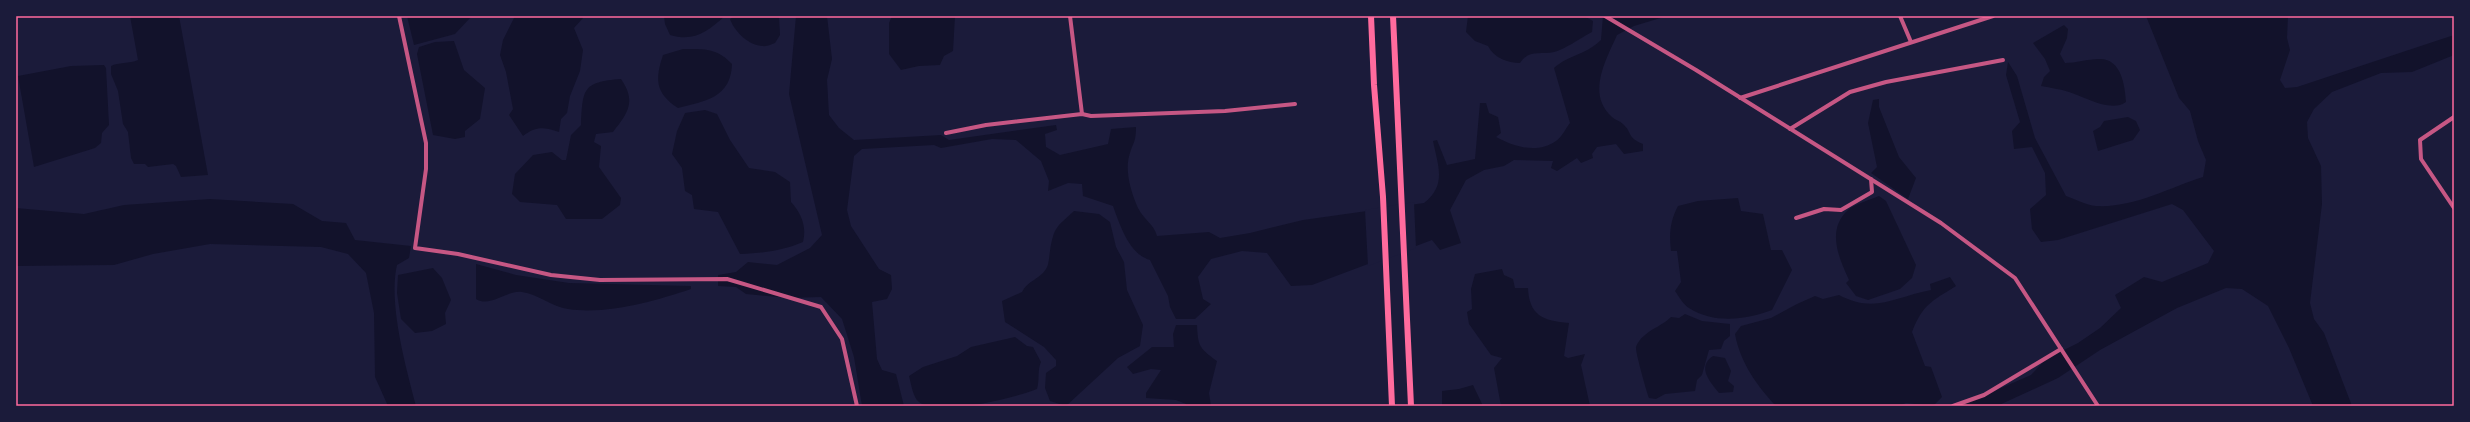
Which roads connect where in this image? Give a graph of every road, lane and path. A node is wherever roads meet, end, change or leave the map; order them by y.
1 (399, 16) edge
2 (1070, 16) edge
3 (1371, 16) edge
4 (1393, 16) edge
5 (1604, 16) edge
6 (1900, 16) edge
7 (1993, 16) edge
8 (1911, 42) junction
9 (2003, 60) dead end
10 (1740, 98) junction
11 (1295, 104) dead end
12 (1082, 114) junction
13 (2454, 117) edge
14 (1790, 129) junction
15 (946, 133) dead end
16 (1871, 179) junction
17 (2454, 208) edge
18 (1796, 218) dead end
19 (2061, 349) junction
20 (857, 406) edge
21 (1392, 406) edge
22 (1411, 406) edge
23 (1953, 406) edge
24 (2098, 406) edge

1 - 20 street
2 - 12 street
3 - 21 main road
4 - 22 main road
5 - 10 street
6 - 8 street
7 - 8 street
8 - 10 street
9 - 14 street
10 - 14 street
11 - 12 street
12 - 15 street
13 - 17 street
14 - 16 street
16 - 18 street
16 - 19 street
19 - 23 street
19 - 24 street

